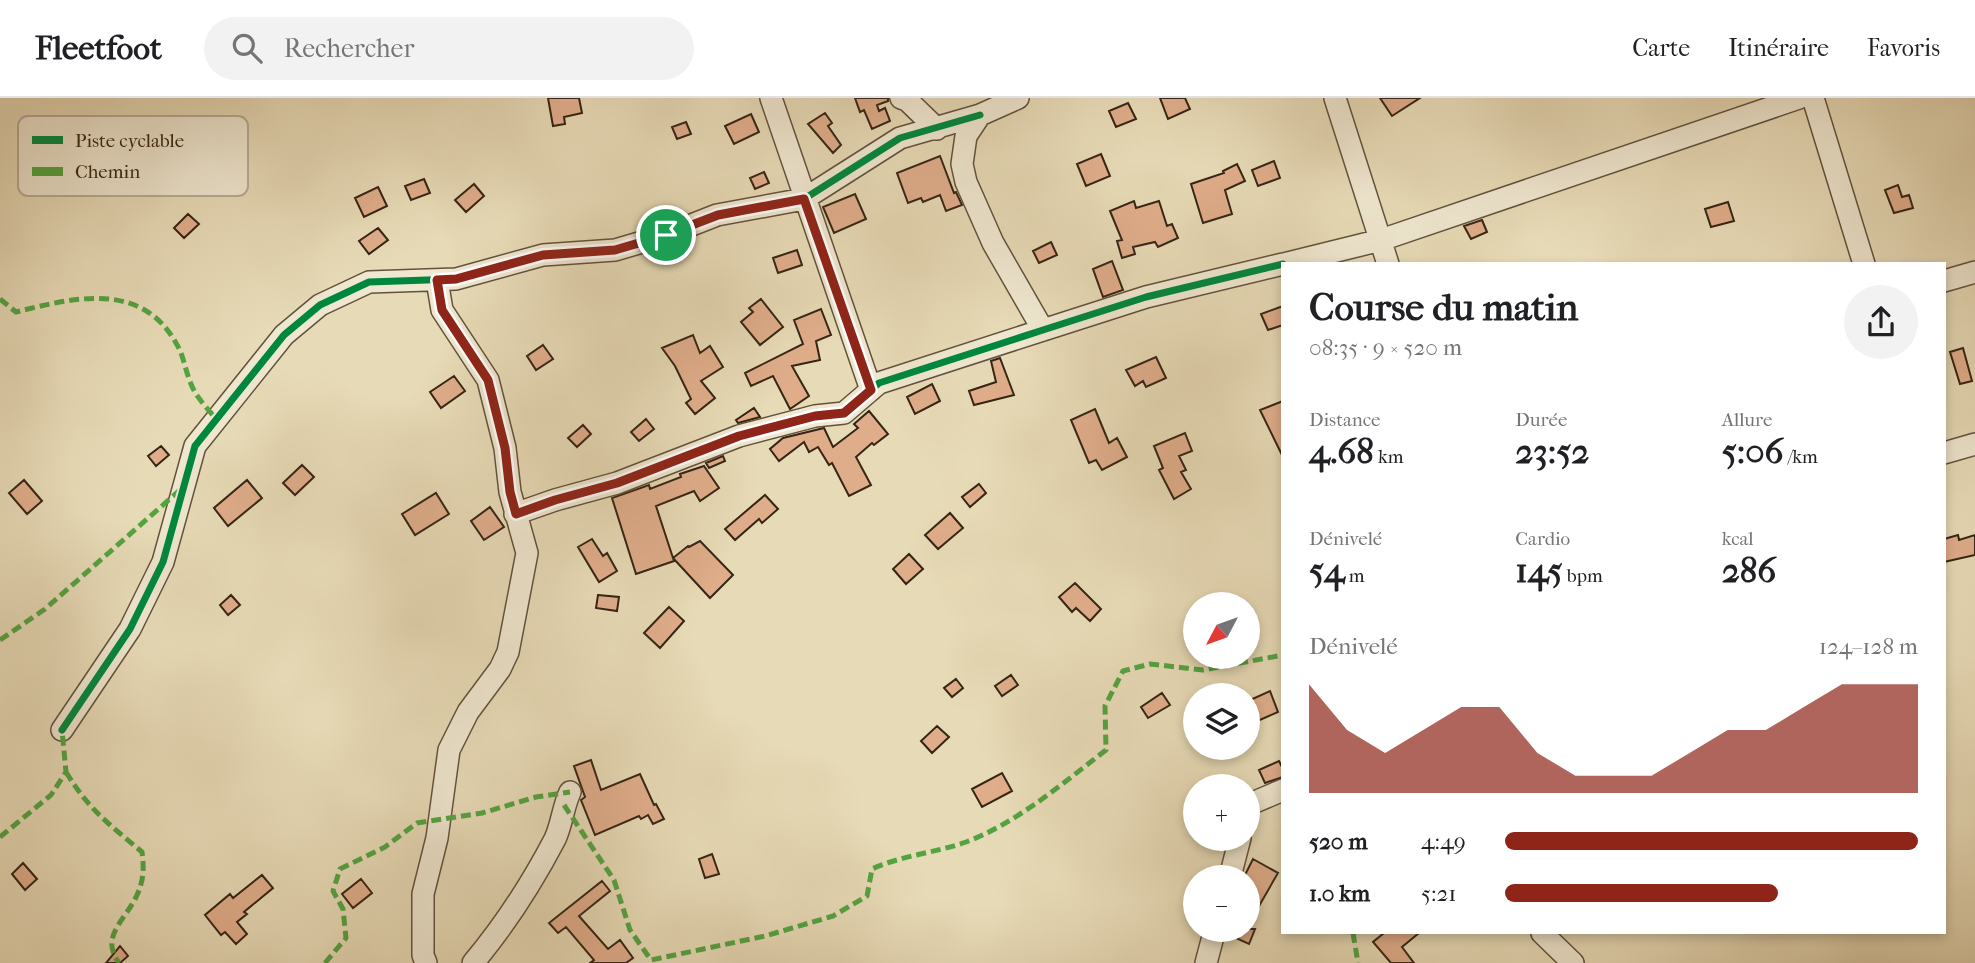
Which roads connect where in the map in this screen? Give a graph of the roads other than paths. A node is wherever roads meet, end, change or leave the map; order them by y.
1 (771, 98) edge
2 (901, 98) edge
3 (1018, 98) edge
4 (1335, 98) edge
5 (1799, 98) edge
6 (1813, 98) edge
7 (980, 115) junction
8 (937, 128) junction
9 (804, 199) junction
10 (1381, 240) junction
11 (1291, 262) edge
12 (1387, 262) edge
13 (1863, 262) edge
14 (1281, 264) edge
15 (1975, 272) edge
16 (437, 280) junction
17 (1946, 280) edge
18 (1043, 330) junction
19 (871, 390) junction
20 (1975, 444) edge
21 (1946, 452) edge
22 (516, 514) junction
23 (62, 730) dead end
24 (1281, 791) edge
25 (570, 792) dead end
26 (1260, 800) edge
27 (1543, 934) edge
28 (1212, 942) edge
29 (426, 963) edge
30 (473, 963) edge
31 (1206, 963) edge
32 (1573, 963) edge

1 - 9 street
2 - 8 street
3 - 7 street
4 - 10 street
5 - 10 street
6 - 13 street
7 - 8 street
7 - 18 street
8 - 9 street
9 - 16 street
9 - 19 street
10 - 11 street
10 - 12 street
14 - 18 street
15 - 17 street
16 - 22 street
16 - 23 street
18 - 19 street
19 - 22 street
20 - 21 street
22 - 29 street
24 - 26 street
25 - 30 street
27 - 32 street
28 - 31 street

